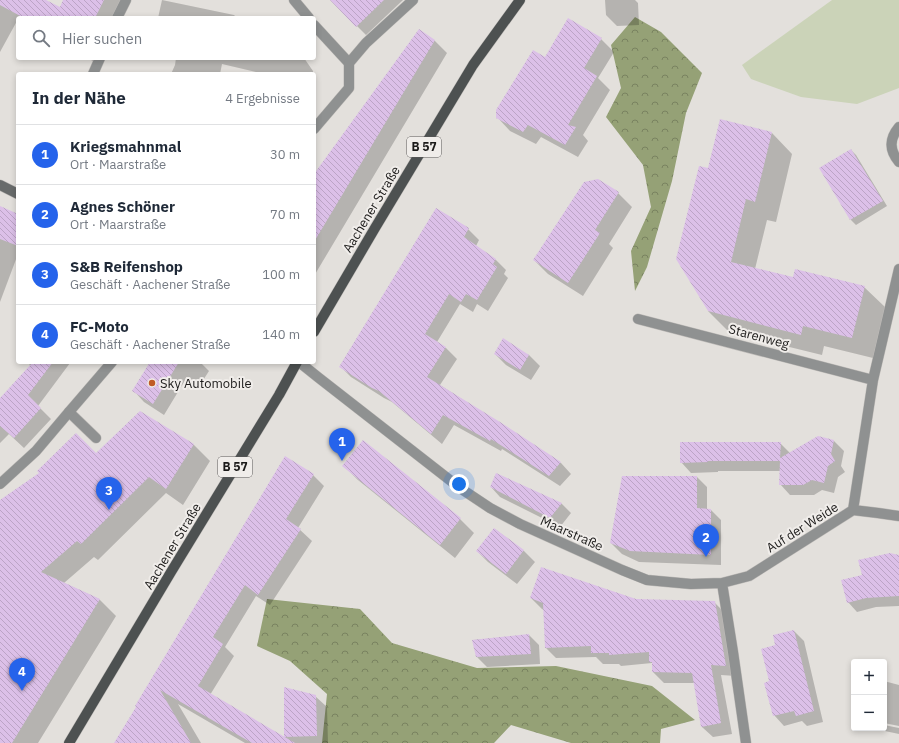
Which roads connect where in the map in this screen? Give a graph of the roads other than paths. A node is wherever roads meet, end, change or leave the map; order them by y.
1 (126, 0) edge
2 (294, 0) edge
3 (412, 0) edge
4 (520, 0) edge
5 (119, 16) edge
6 (306, 16) edge
7 (316, 26) edge
8 (99, 60) edge
9 (349, 63) junction
10 (94, 72) edge
11 (316, 126) edge
12 (899, 127) edge
13 (899, 162) edge
14 (0, 185) edge
15 (16, 193) edge
16 (899, 269) edge
17 (638, 319) dead end
18 (316, 329) edge
19 (110, 364) edge
20 (297, 364) edge
21 (301, 364) edge
22 (873, 380) junction
23 (68, 412) junction
24 (96, 438) dead end
25 (0, 484) edge
26 (853, 510) junction
27 (899, 516) edge
28 (722, 583) junction
29 (69, 743) edge
30 (746, 743) edge

1 - 5 street
2 - 6 street
3 - 9 street
4 - 18 main road, Aachener Straße / B 57
7 - 9 street
8 - 10 street
9 - 11 street
12 - 13 street
14 - 15 street
16 - 22 street
17 - 22 street, Starenweg
19 - 23 street
20 - 29 main road, Aachener Straße / B 57
21 - 28 street, Maarstraße
22 - 26 street
23 - 24 street
23 - 25 street
26 - 27 street, Auf der Weide
26 - 28 street, Auf der Weide
28 - 30 street

